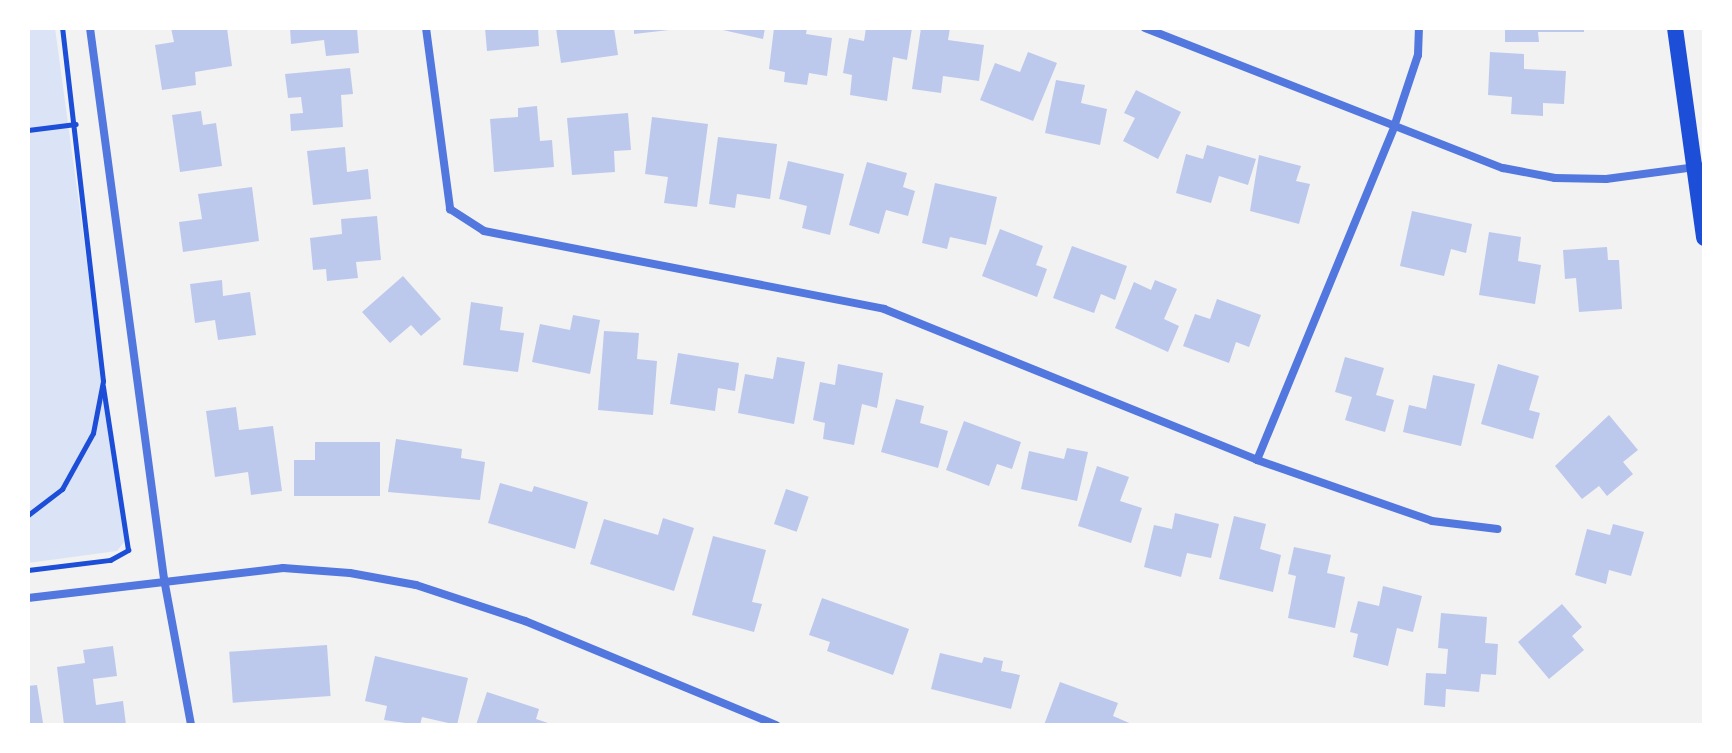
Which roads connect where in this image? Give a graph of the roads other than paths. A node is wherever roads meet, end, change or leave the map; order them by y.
1 (90, 28) edge
2 (426, 28) edge
3 (1145, 28) edge
4 (1419, 28) edge
5 (1675, 28) edge
6 (1394, 127) junction
7 (1699, 167) edge
8 (1704, 238) edge
9 (1257, 460) junction
10 (1498, 529) dead end
11 (164, 579) junction
12 (28, 598) edge
13 (191, 725) edge
14 (776, 725) edge

1 - 11 street
2 - 9 street
3 - 6 street
4 - 6 street
5 - 7 main road
6 - 7 street
6 - 9 street
7 - 8 main road
9 - 10 street
11 - 12 street
11 - 13 street
11 - 14 street

